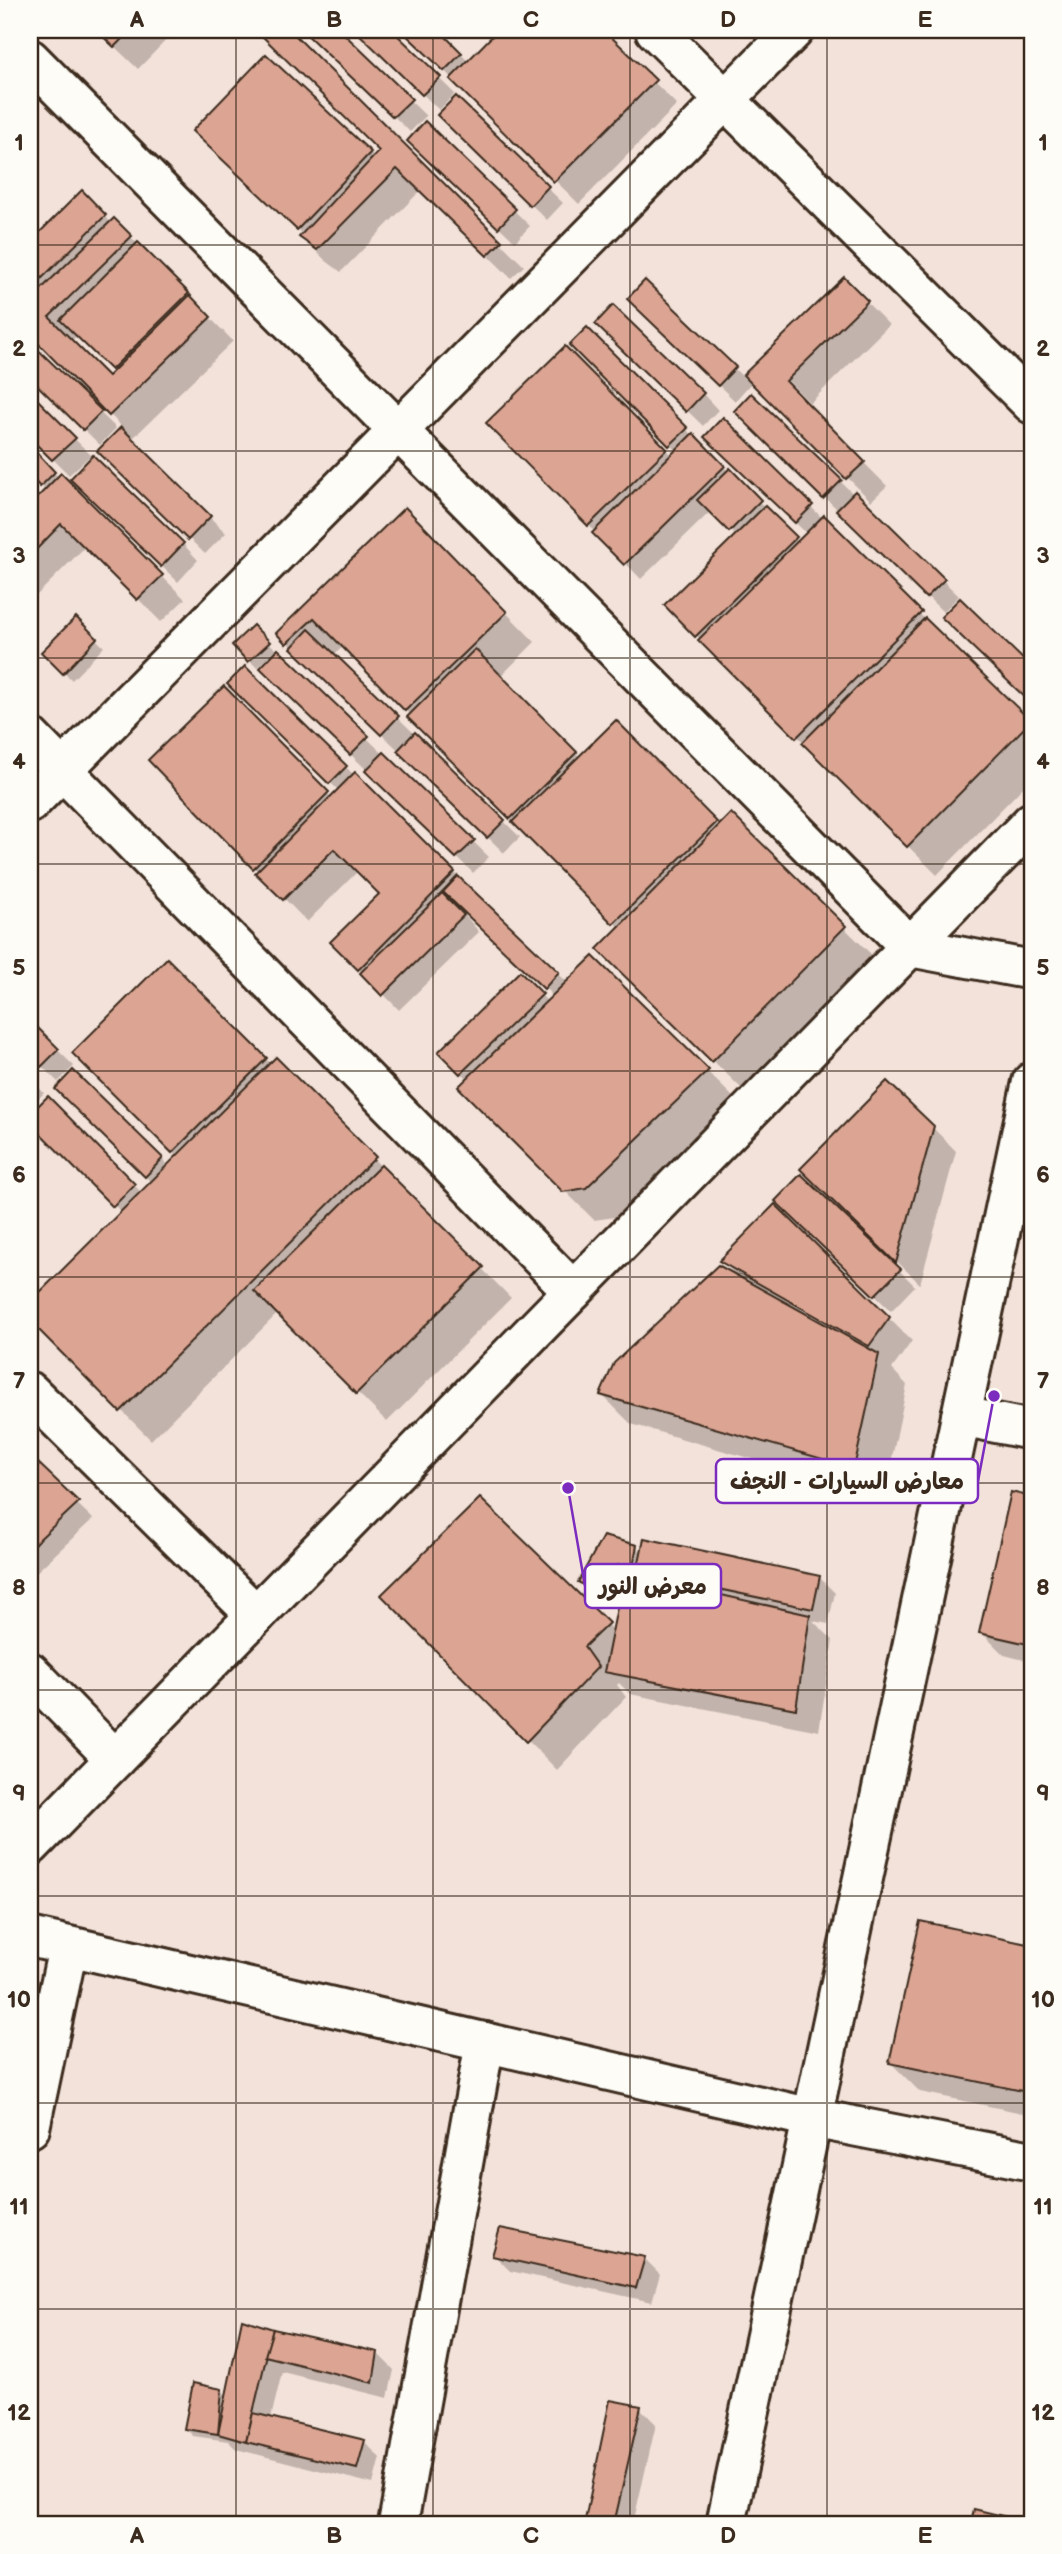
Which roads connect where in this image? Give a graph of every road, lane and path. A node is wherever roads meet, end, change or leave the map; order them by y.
1 (655, 30) edge
2 (794, 30) edge
3 (30, 59) edge
4 (725, 99) junction
5 (1032, 404) edge
6 (398, 430) junction
7 (30, 737) edge
8 (62, 770) junction
9 (30, 803) edge
10 (1032, 822) edge
11 (911, 947) junction
12 (1032, 970) edge
13 (1032, 1082) edge
14 (573, 1291) junction
15 (30, 1392) edge
16 (961, 1416) junction
17 (1032, 1430) edge
18 (256, 1615) junction
19 (30, 1672) edge
20 (115, 1759) junction
21 (30, 1846) edge
22 (30, 1937) edge
23 (68, 1947) junction
24 (485, 2042) junction
25 (812, 2118) junction
26 (30, 2128) edge
27 (1032, 2161) edge
28 (398, 2524) edge
29 (726, 2524) edge

1 - 4 street
2 - 4 street
3 - 6 street
4 - 5 street
4 - 6 street
6 - 8 street
6 - 11 street
7 - 8 street
8 - 9 street
8 - 14 street
10 - 11 street
11 - 12 street
11 - 14 street
13 - 16 street
14 - 18 street
15 - 18 street
16 - 17 street
16 - 25 street
18 - 20 street
19 - 20 street
20 - 21 street
22 - 23 street
23 - 24 street
23 - 26 street
24 - 25 street
24 - 28 street
25 - 27 street
25 - 29 street

